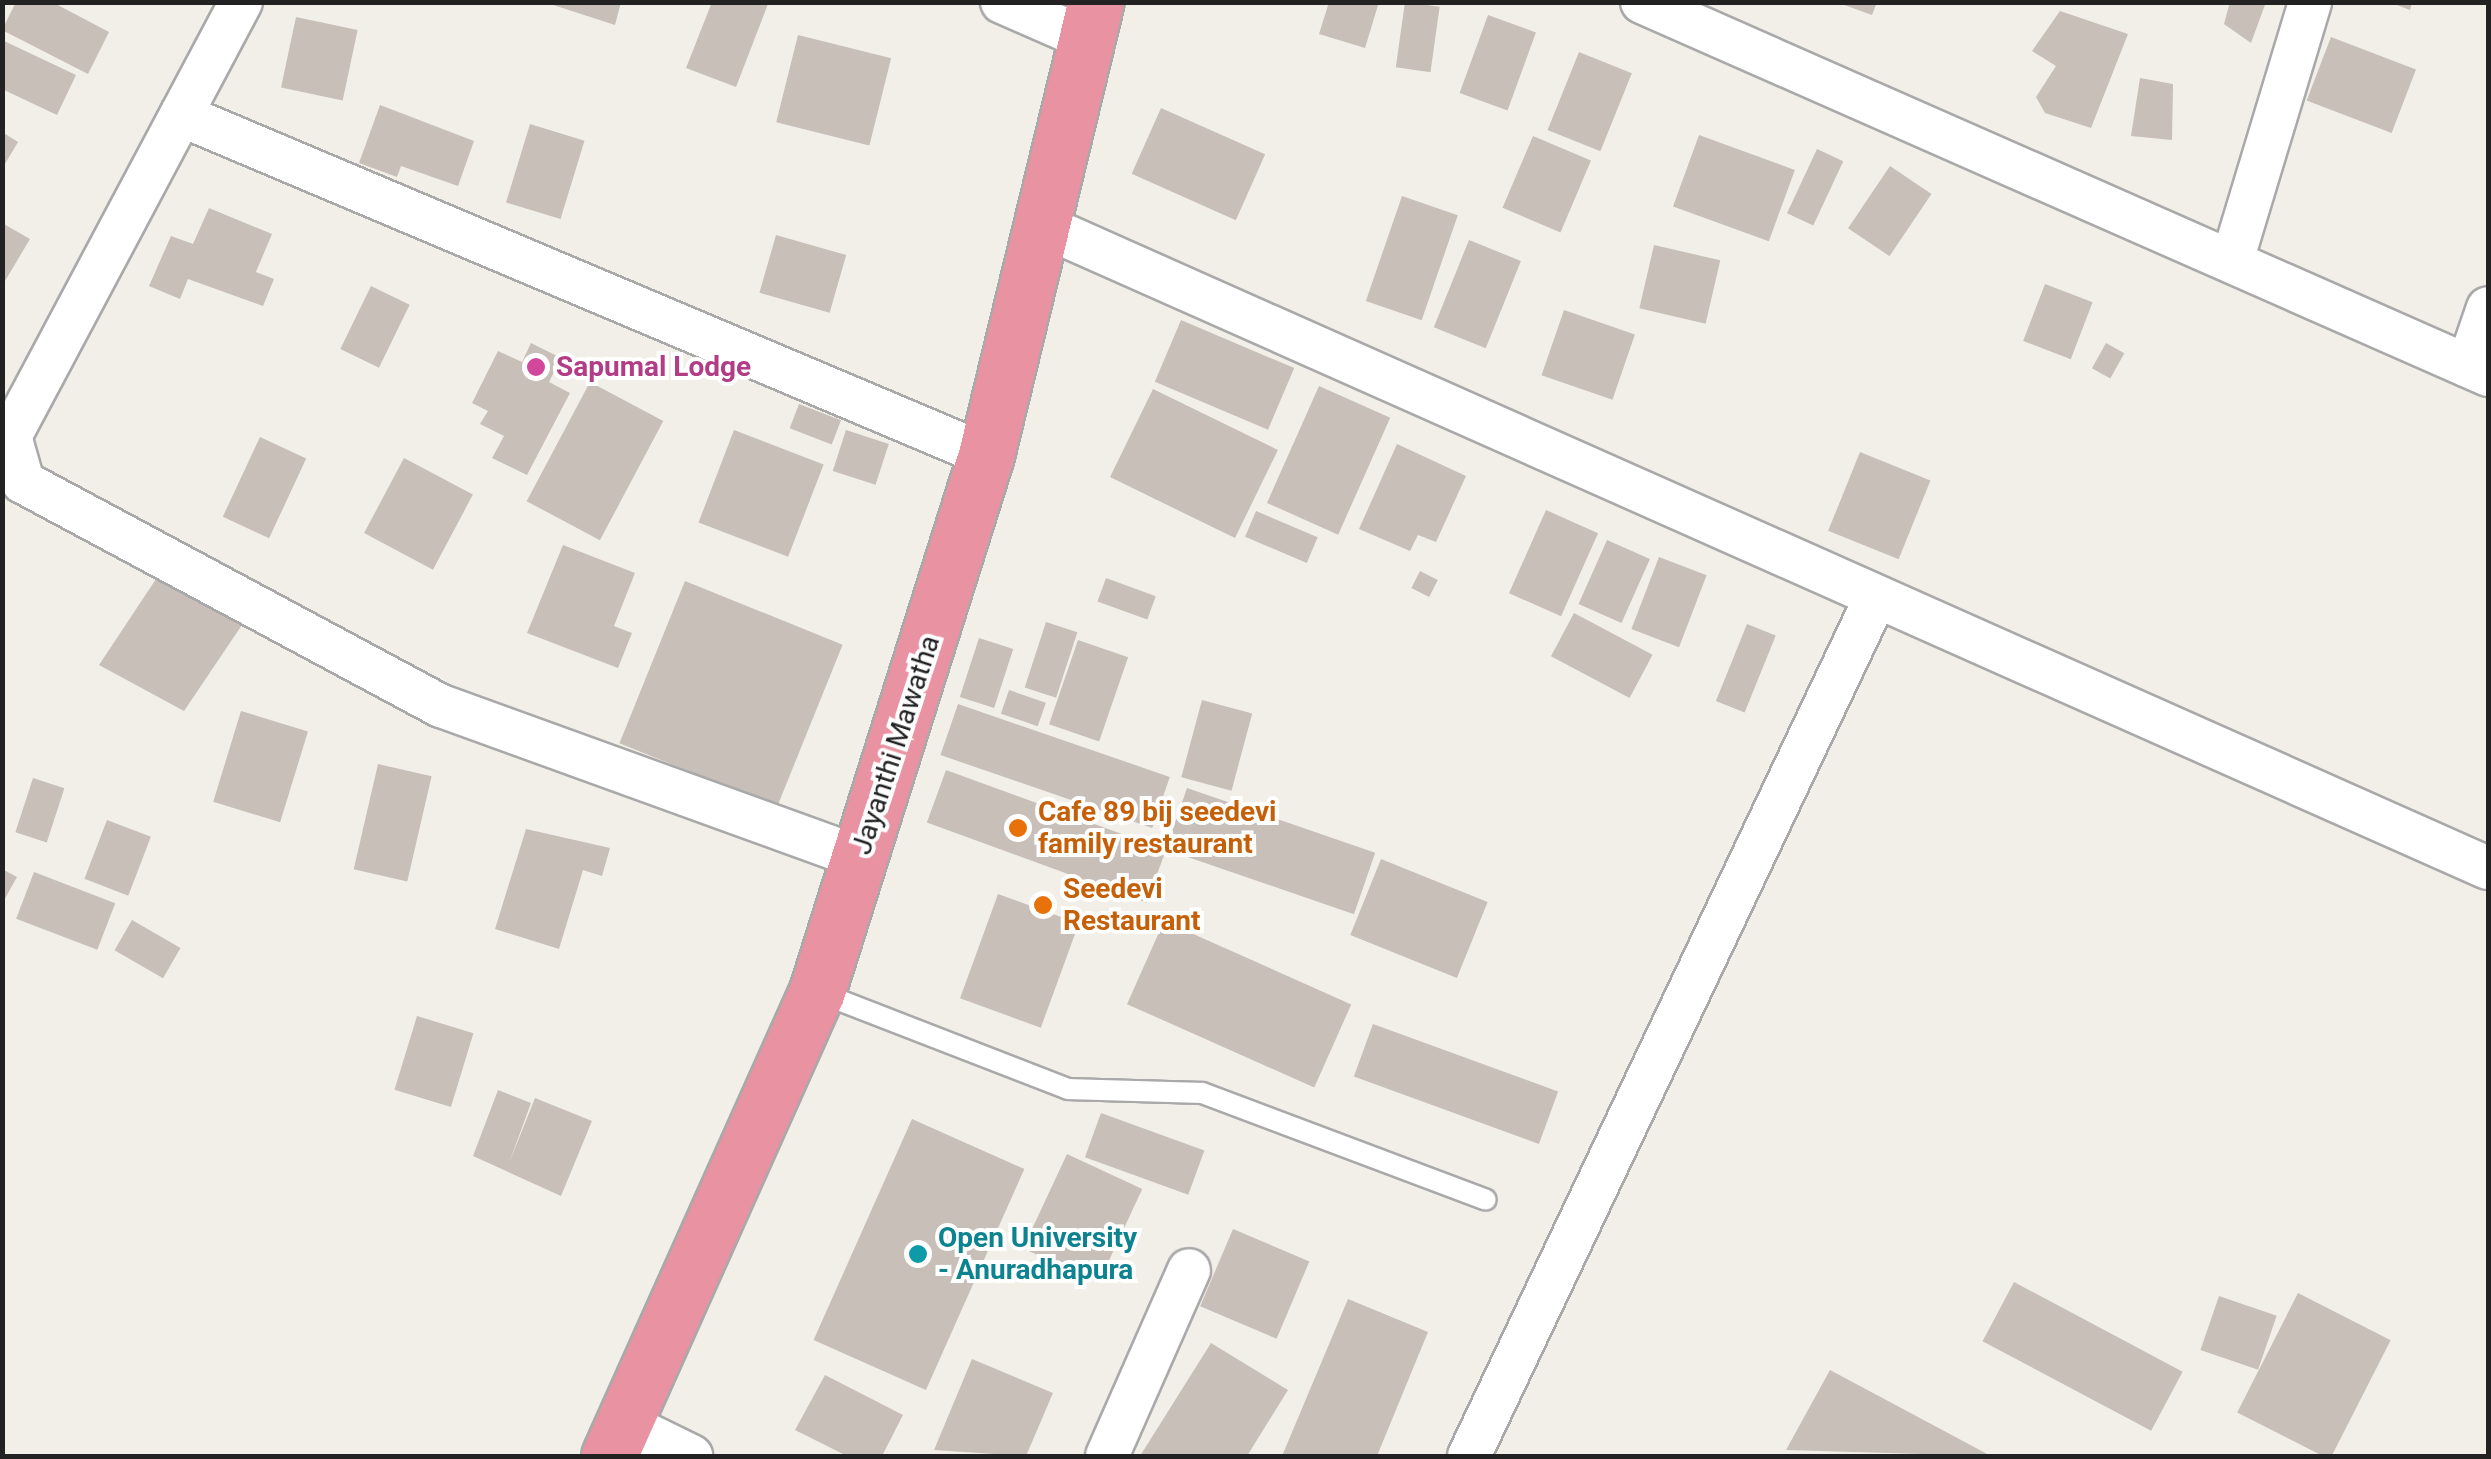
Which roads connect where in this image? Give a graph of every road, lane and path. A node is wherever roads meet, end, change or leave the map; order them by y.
1 (241, 2) edge
2 (1002, 2) edge
3 (1642, 2) edge
4 (2310, 2) edge
5 (1092, 21) edge
6 (181, 115) junction
7 (1046, 227) junction
8 (2232, 262) junction
9 (2488, 308) edge
10 (2478, 370) edge
11 (986, 456) junction
12 (1876, 597) junction
13 (858, 857) junction
14 (2488, 868) edge
15 (816, 991) junction
16 (1486, 1200) dead end
17 (1189, 1270) dead end
18 (616, 1440) edge
19 (690, 1456) edge
20 (1107, 1456) edge
21 (1469, 1456) edge

1 - 6 street
2 - 5 street
3 - 8 street
4 - 8 street
5 - 7 highway, Jayanthi Mawatha
6 - 11 street
6 - 13 street
7 - 11 highway, Jayanthi Mawatha
7 - 12 street
8 - 10 street
9 - 10 street
11 - 13 highway, Jayanthi Mawatha
12 - 14 street
12 - 21 street
13 - 15 highway, Jayanthi Mawatha
15 - 16 lane
15 - 18 highway, Jayanthi Mawatha
17 - 20 street
18 - 19 street

